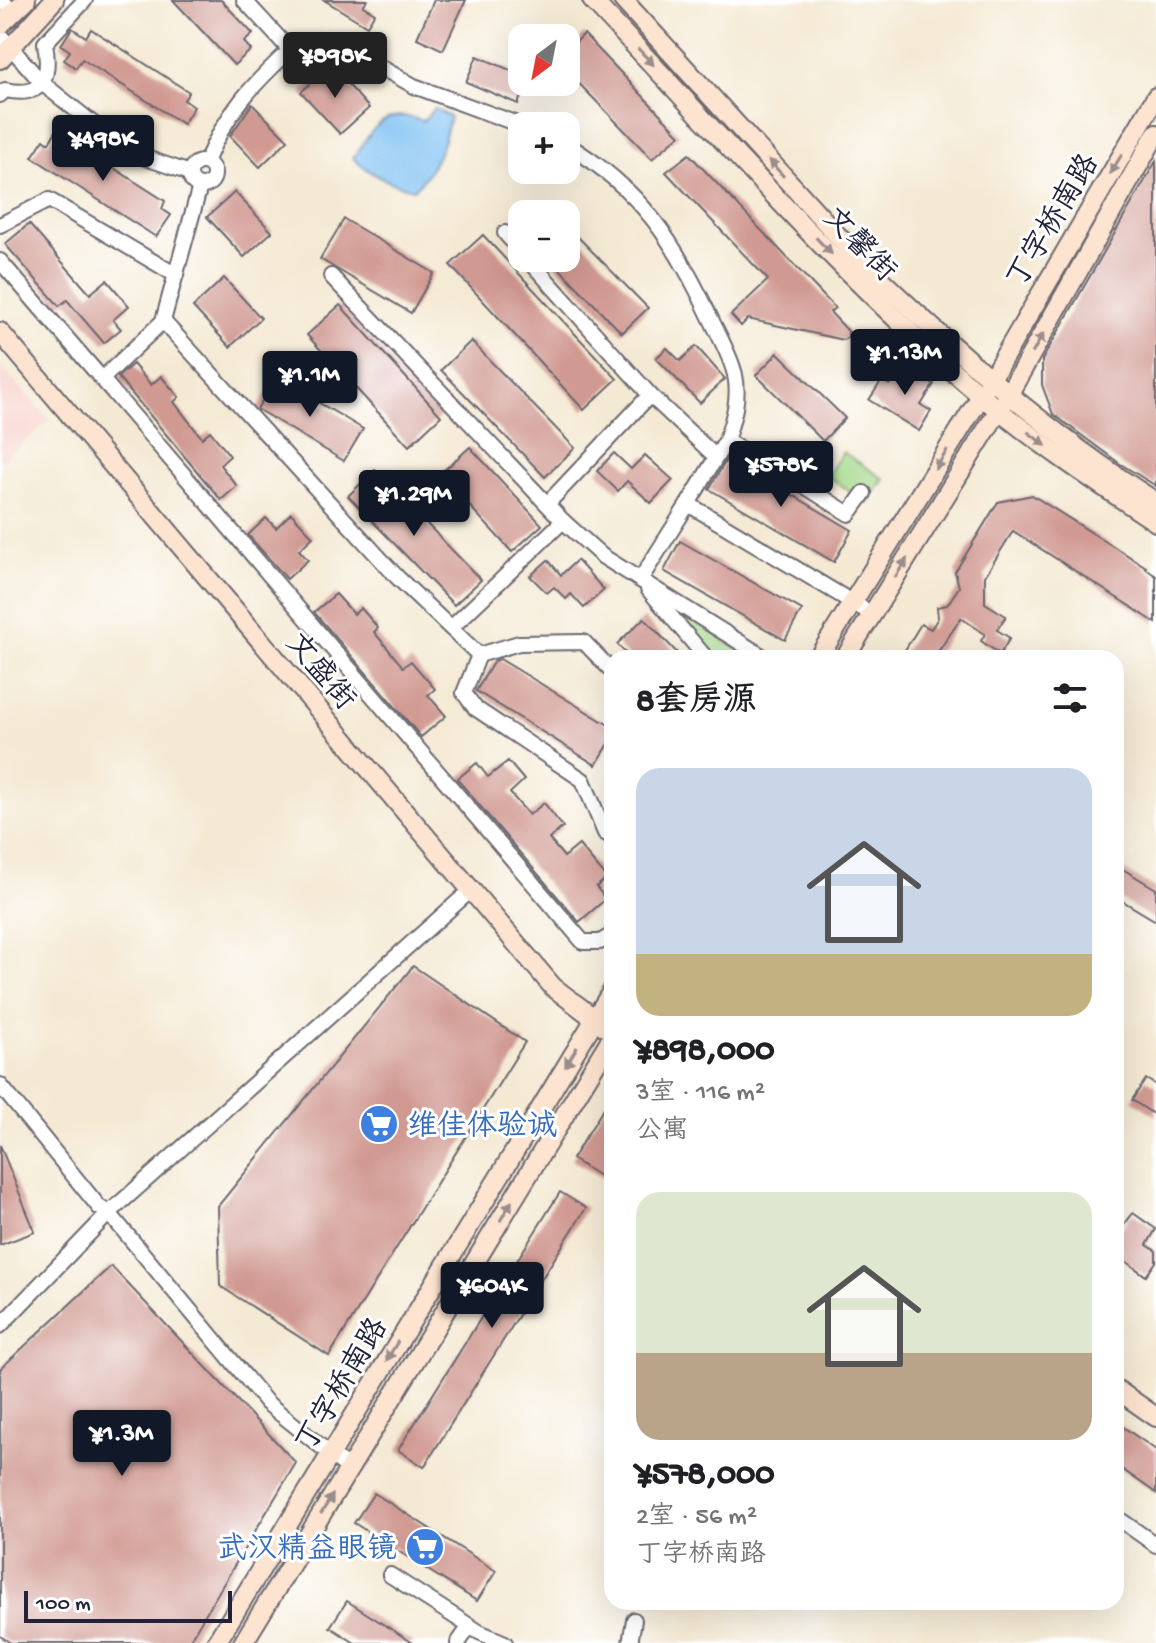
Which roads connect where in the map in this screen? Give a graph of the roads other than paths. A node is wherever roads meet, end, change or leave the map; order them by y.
1 (54, 0) edge
2 (85, 0) edge
3 (244, 0) edge
4 (592, 0) edge
5 (623, 0) edge
6 (14, 4) edge
7 (0, 25) edge
8 (4, 47) edge
9 (290, 50) junction
10 (42, 83) junction
11 (0, 95) edge
12 (1156, 97) edge
13 (508, 120) edge
14 (1154, 142) edge
15 (580, 153) edge
16 (206, 162) junction
17 (190, 173) junction
18 (200, 186) junction
19 (0, 225) edge
20 (505, 233) dead end
21 (508, 236) edge
22 (0, 261) edge
23 (540, 272) edge
24 (176, 275) junction
25 (331, 276) dead end
26 (163, 321) junction
27 (0, 332) edge
28 (102, 379) junction
29 (985, 388) junction
30 (650, 395) junction
31 (1004, 403) junction
32 (726, 441) junction
33 (716, 457) junction
34 (864, 493) dead end
35 (1156, 502) edge
36 (547, 504) junction
37 (688, 504) junction
38 (563, 521) junction
39 (1156, 522) edge
40 (640, 580) junction
41 (852, 602) junction
42 (872, 614) junction
43 (451, 628) junction
44 (699, 650) edge
45 (752, 650) edge
46 (823, 650) edge
47 (850, 650) edge
48 (479, 655) junction
49 (604, 663) edge
50 (604, 831) edge
51 (471, 890) junction
52 (604, 940) edge
53 (604, 1004) edge
54 (595, 1019) junction
55 (604, 1027) edge
56 (604, 1047) edge
57 (0, 1085) edge
58 (109, 1213) junction
59 (0, 1326) edge
60 (1124, 1395) edge
61 (1156, 1417) edge
62 (330, 1454) junction
63 (349, 1469) junction
64 (1124, 1523) edge
65 (1156, 1545) edge
66 (390, 1575) dead end
67 (634, 1620) dead end
68 (470, 1626) junction
69 (216, 1643) edge
70 (243, 1643) edge
71 (458, 1643) edge
72 (505, 1643) edge
73 (630, 1643) edge

1 - 8 main road
2 - 10 street
3 - 9 street
4 -> 29 main road, 文馨街
29 -> 5 main road, 文馨街
6 - 7 main road
8 - 10 street
9 - 13 street
9 - 16 street
10 - 11 street
10 - 17 street
12 -> 29 main road, 丁字桥南路
31 -> 14 main road
15 - 32 street
16 - 17 street
16 - 18 street
17 - 18 street
18 - 24 street
19 - 24 street
20 - 21 street
22 - 28 street
23 - 30 street
24 - 26 street
25 - 36 street
26 - 28 street
26 - 43 street
27 - 51 main road, 文盛街
28 - 52 street
29 - 31 main road, 文馨街
29 -> 41 main road, 丁字桥南路
30 - 33 street
30 - 36 street
31 - 35 main road, 文馨街
31 -> 39 main road, 文馨街
42 -> 31 main road
32 - 33 street
32 - 34 street
33 - 37 street
36 - 38 street
37 - 40 street
37 - 41 street
38 - 40 street
38 - 43 street
40 - 44 street
40 - 45 street
41 - 42 street
41 - 46 main road, 丁字桥南路
42 - 47 main road
43 - 48 street
48 - 49 street
48 - 50 street
51 - 54 main road, 文盛街
51 - 58 street
53 - 54 main road, 丁字桥南路
54 - 55 main road, 文盛街
54 -> 62 main road, 丁字桥南路
63 -> 56 main road, 丁字桥南路
57 - 58 street
58 - 59 street
58 - 62 street
60 - 61 main road
62 - 63 street
62 - 69 main road, 丁字桥南路
70 -> 63 main road, 丁字桥南路
64 - 65 street
66 - 68 street
67 - 73 street
68 - 71 street
68 - 72 street

